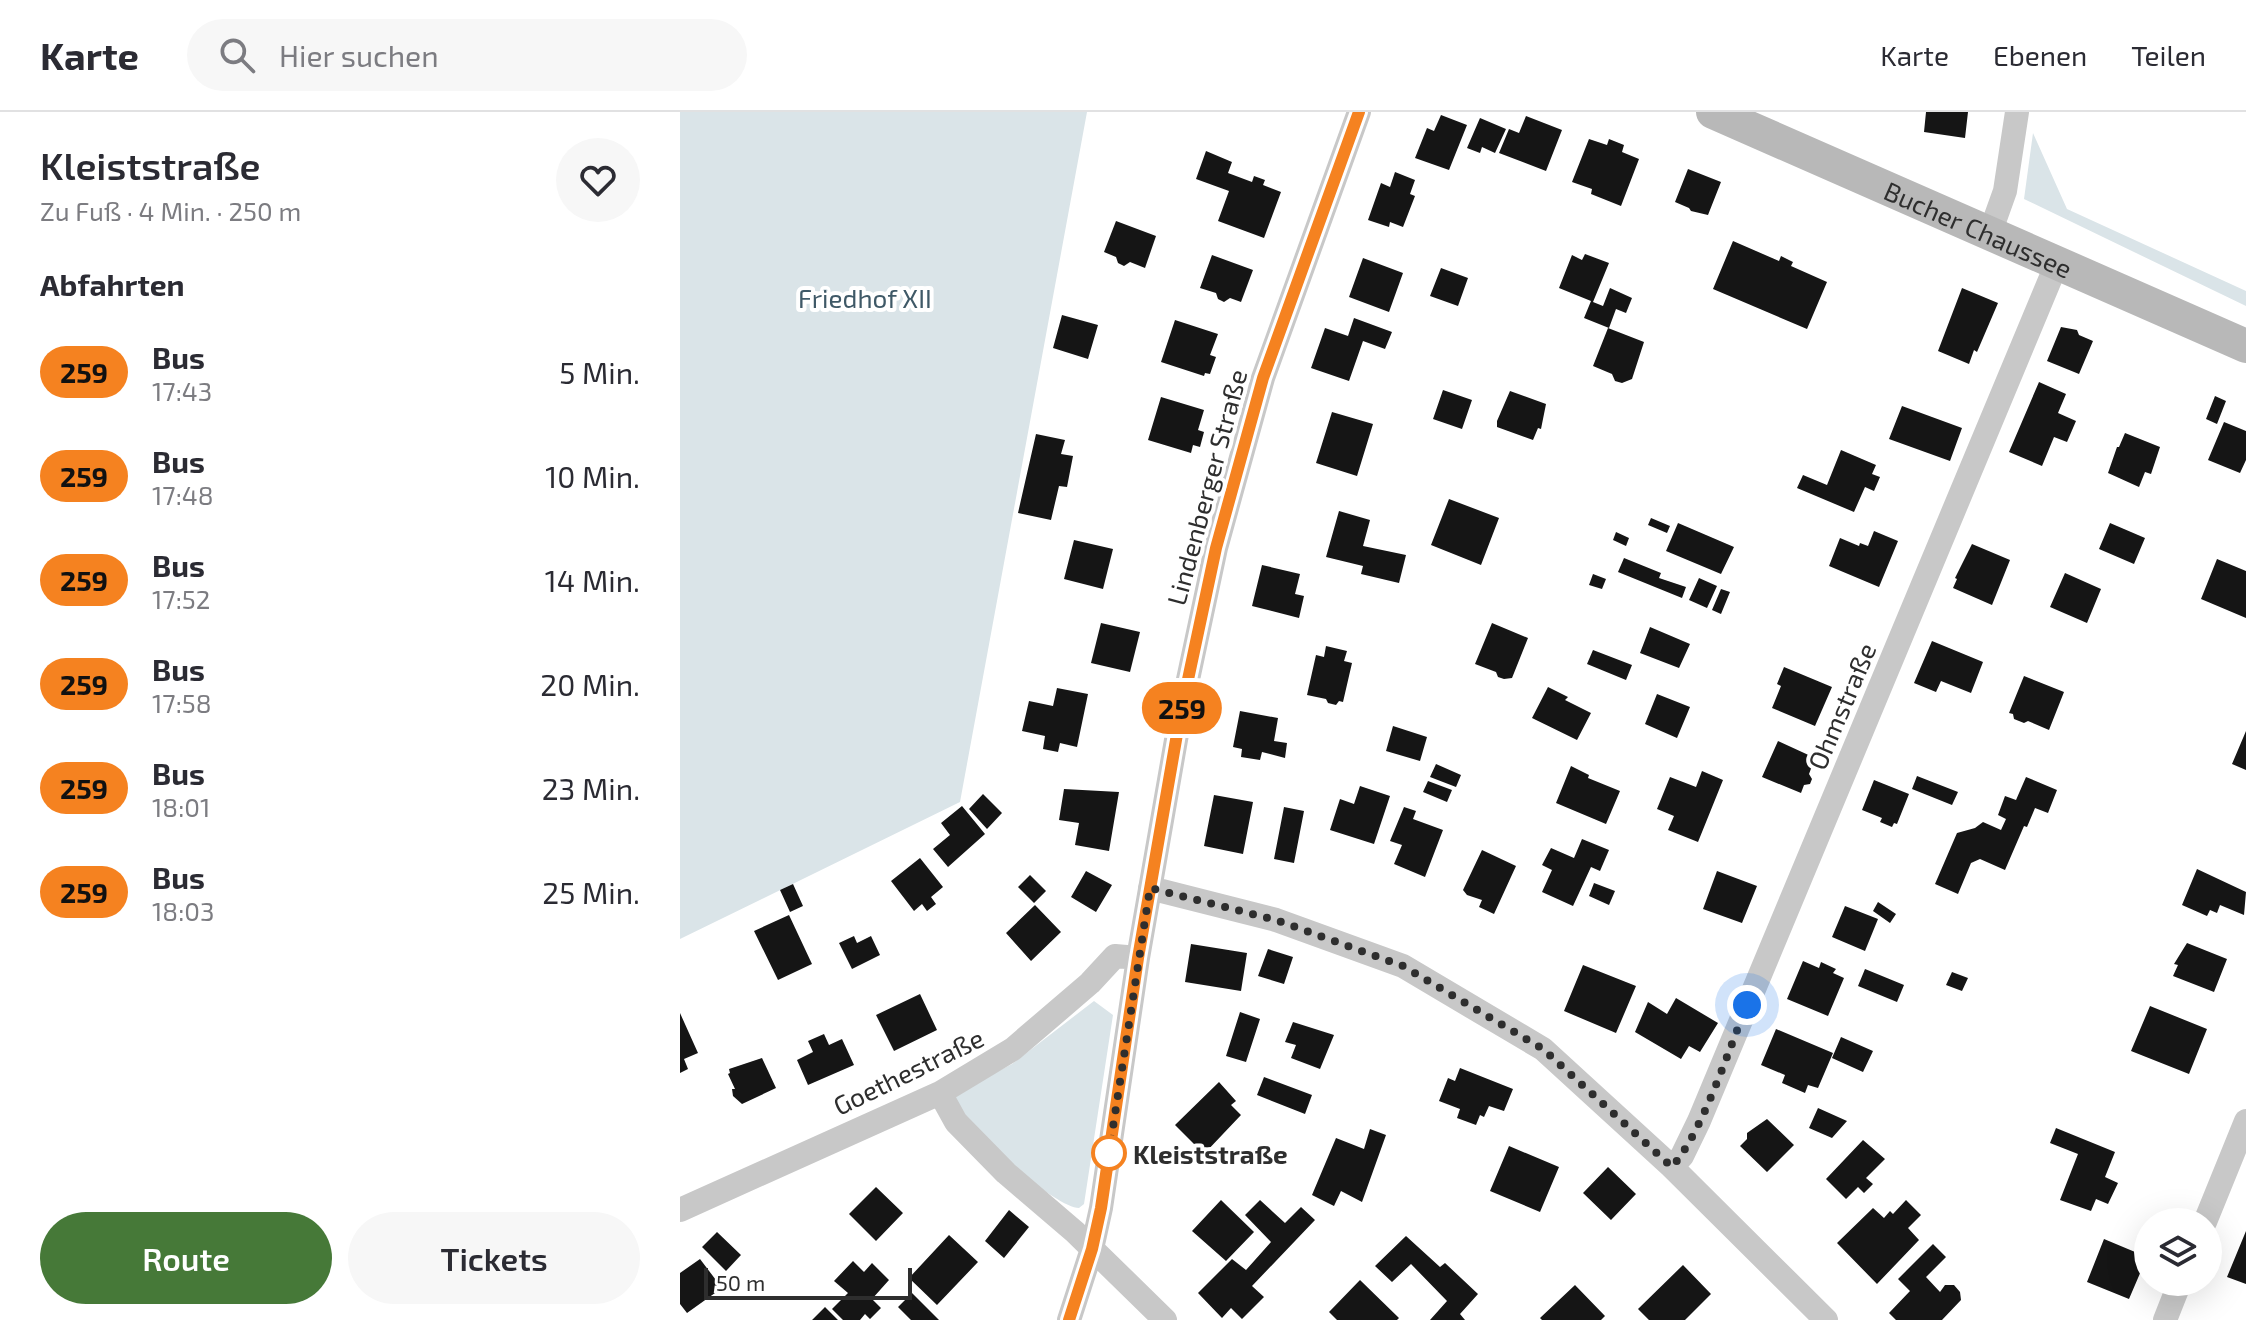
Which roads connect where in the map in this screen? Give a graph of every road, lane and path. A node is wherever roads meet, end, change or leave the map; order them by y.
1 (1359, 112) edge
2 (1713, 112) edge
3 (2017, 112) edge
4 (1990, 233) junction
5 (2057, 263) junction
6 (2246, 346) edge
7 (1150, 888) junction
8 (1138, 958) junction
9 (940, 1093) junction
10 (2246, 1121) edge
11 (1672, 1167) junction
12 (2211, 1208) edge
13 (680, 1210) edge
14 (1092, 1249) junction
15 (2174, 1296) edge
16 (1069, 1320) edge
17 (1165, 1320) edge
18 (1826, 1320) edge
19 (2165, 1320) edge

1 - 7 street, Lindenberger Straße
2 - 4 main road, Bucher Chaussee
3 - 4 street
4 - 5 main road, Bucher Chaussee
5 - 6 main road, Bucher Chaussee
5 - 11 street, Ohmstraße
7 - 8 street
7 - 11 street
8 - 9 street, Goethestraße
8 - 14 street
9 - 13 street, Goethestraße
9 - 14 street
10 - 12 street
11 - 18 street
14 - 16 street
14 - 17 street
15 - 19 street

